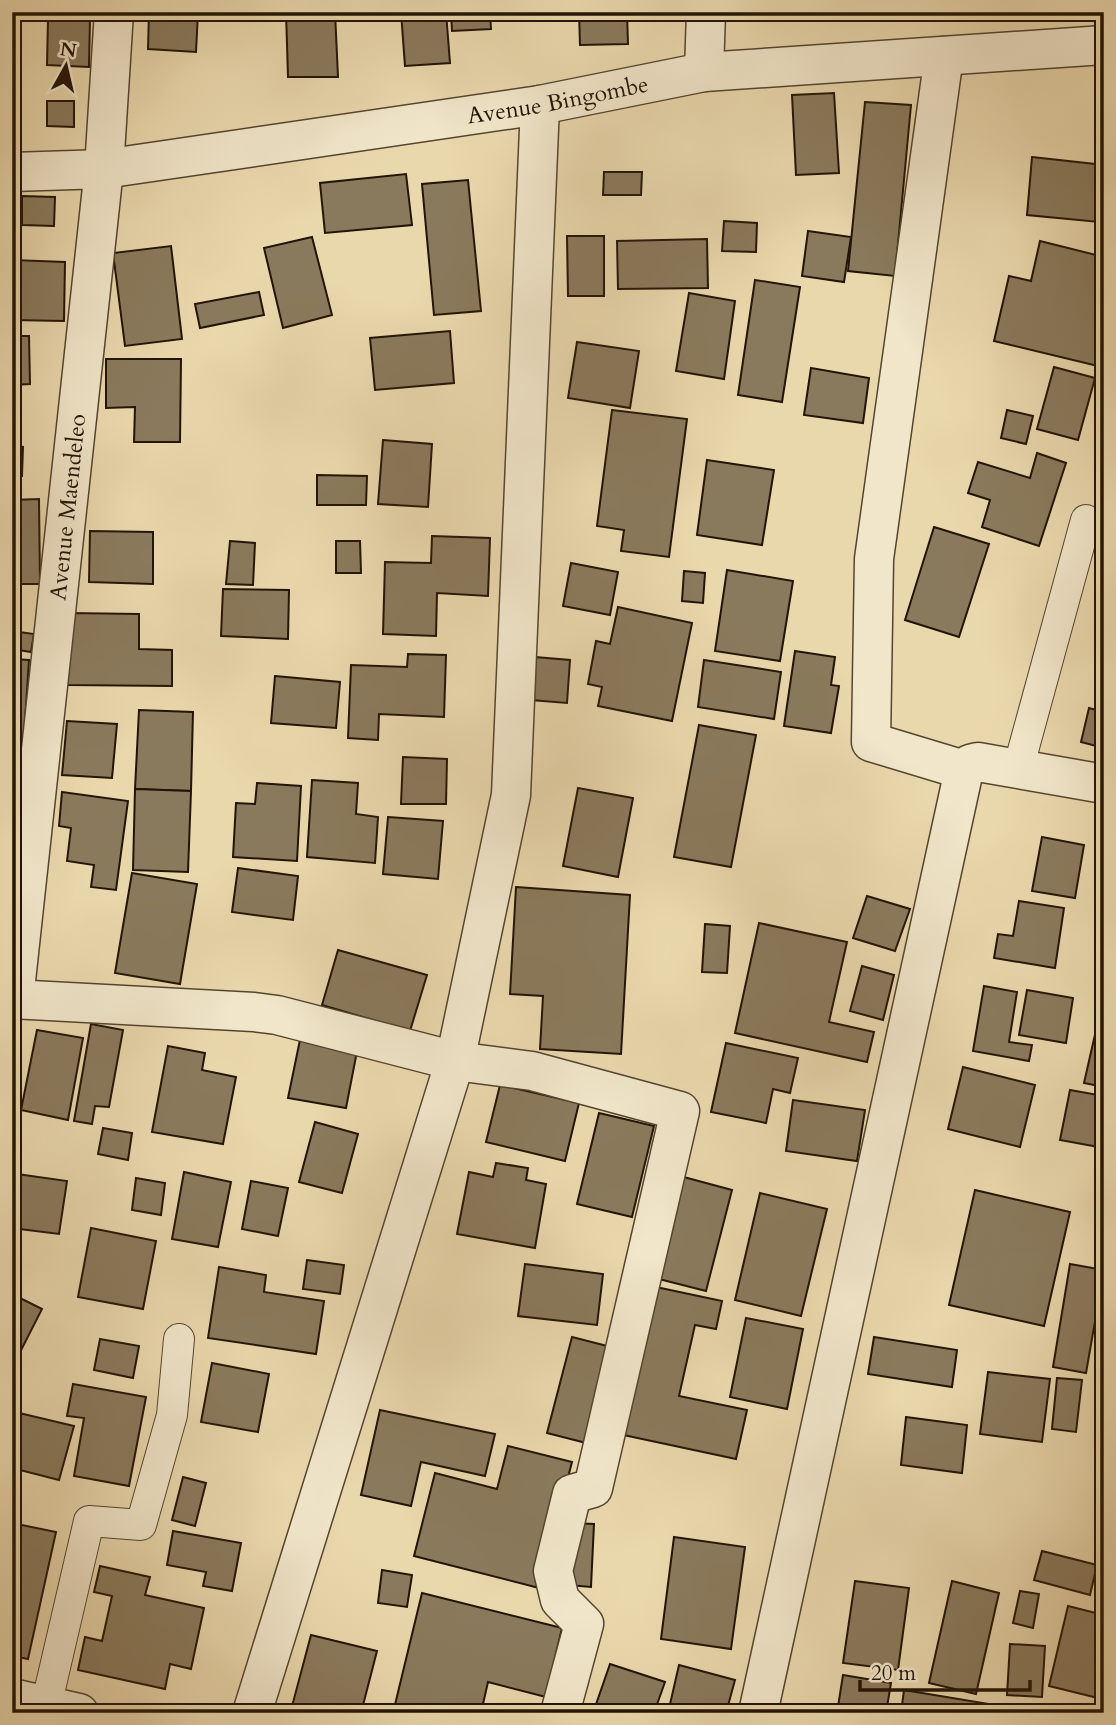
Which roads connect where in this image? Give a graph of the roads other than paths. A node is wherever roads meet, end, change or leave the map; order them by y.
1 (114, 12) edge
2 (706, 12) edge
3 (1104, 45) edge
4 (944, 56) junction
5 (704, 72) junction
6 (540, 105) junction
7 (104, 169) junction
8 (12, 172) edge
9 (1086, 520) dead end
10 (1018, 769) junction
11 (964, 770) junction
12 (1104, 784) edge
13 (13, 999) edge
14 (455, 1061) junction
15 (179, 1339) dead end
16 (46, 1705) edge
17 (252, 1713) edge
18 (560, 1713) edge
19 (758, 1713) edge

1 - 7 street, Avenue Maendeleo
2 - 5 street
3 - 4 street, Avenue Bingombe
4 - 5 street, Avenue Bingombe
4 - 11 street
5 - 6 street, Avenue Bingombe
6 - 7 street, Avenue Bingombe
6 - 14 street
7 - 8 street, Avenue Bingombe
7 - 13 street, Avenue Maendeleo
9 - 10 lane
10 - 11 street
10 - 12 street
11 - 19 street
13 - 14 street
14 - 17 street
14 - 18 street
15 - 16 lane

